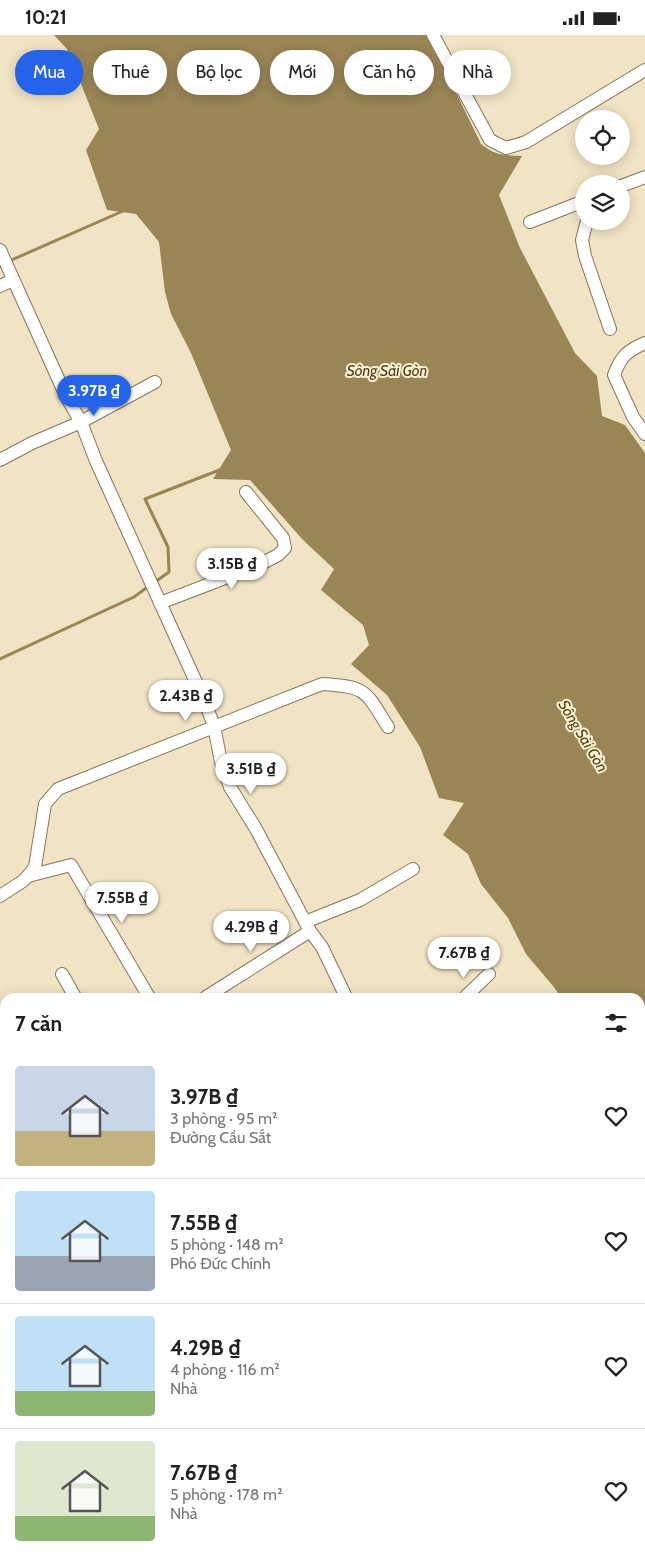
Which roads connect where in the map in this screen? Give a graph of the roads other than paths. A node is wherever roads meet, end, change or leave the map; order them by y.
1 (433, 35) edge
2 (645, 70) edge
3 (645, 177) edge
4 (630, 183) edge
5 (575, 204) edge
6 (530, 222) dead end
7 (585, 230) edge
8 (1, 253) edge
9 (10, 275) junction
10 (0, 286) edge
11 (610, 329) dead end
12 (645, 343) edge
13 (155, 382) dead end
14 (81, 422) junction
15 (645, 434) edge
16 (0, 460) edge
17 (246, 492) dead end
18 (158, 598) junction
19 (214, 726) junction
20 (388, 727) dead end
21 (413, 869) dead end
22 (28, 876) junction
23 (0, 896) edge
24 (307, 926) junction
25 (62, 974) dead end
26 (489, 974) dead end
27 (73, 993) edge
28 (147, 993) edge
29 (212, 993) edge
30 (344, 993) edge
31 (470, 993) edge

1 - 2 street
3 - 4 street
5 - 6 street
7 - 11 street
8 - 9 street
9 - 10 street
9 - 14 street
12 - 15 street
13 - 14 street
14 - 16 street
14 - 18 street
17 - 18 street
18 - 19 street
19 - 20 street
19 - 22 street
19 - 24 street
21 - 24 street
22 - 23 street
22 - 28 street
24 - 29 street
24 - 30 street
25 - 27 street
26 - 31 street

